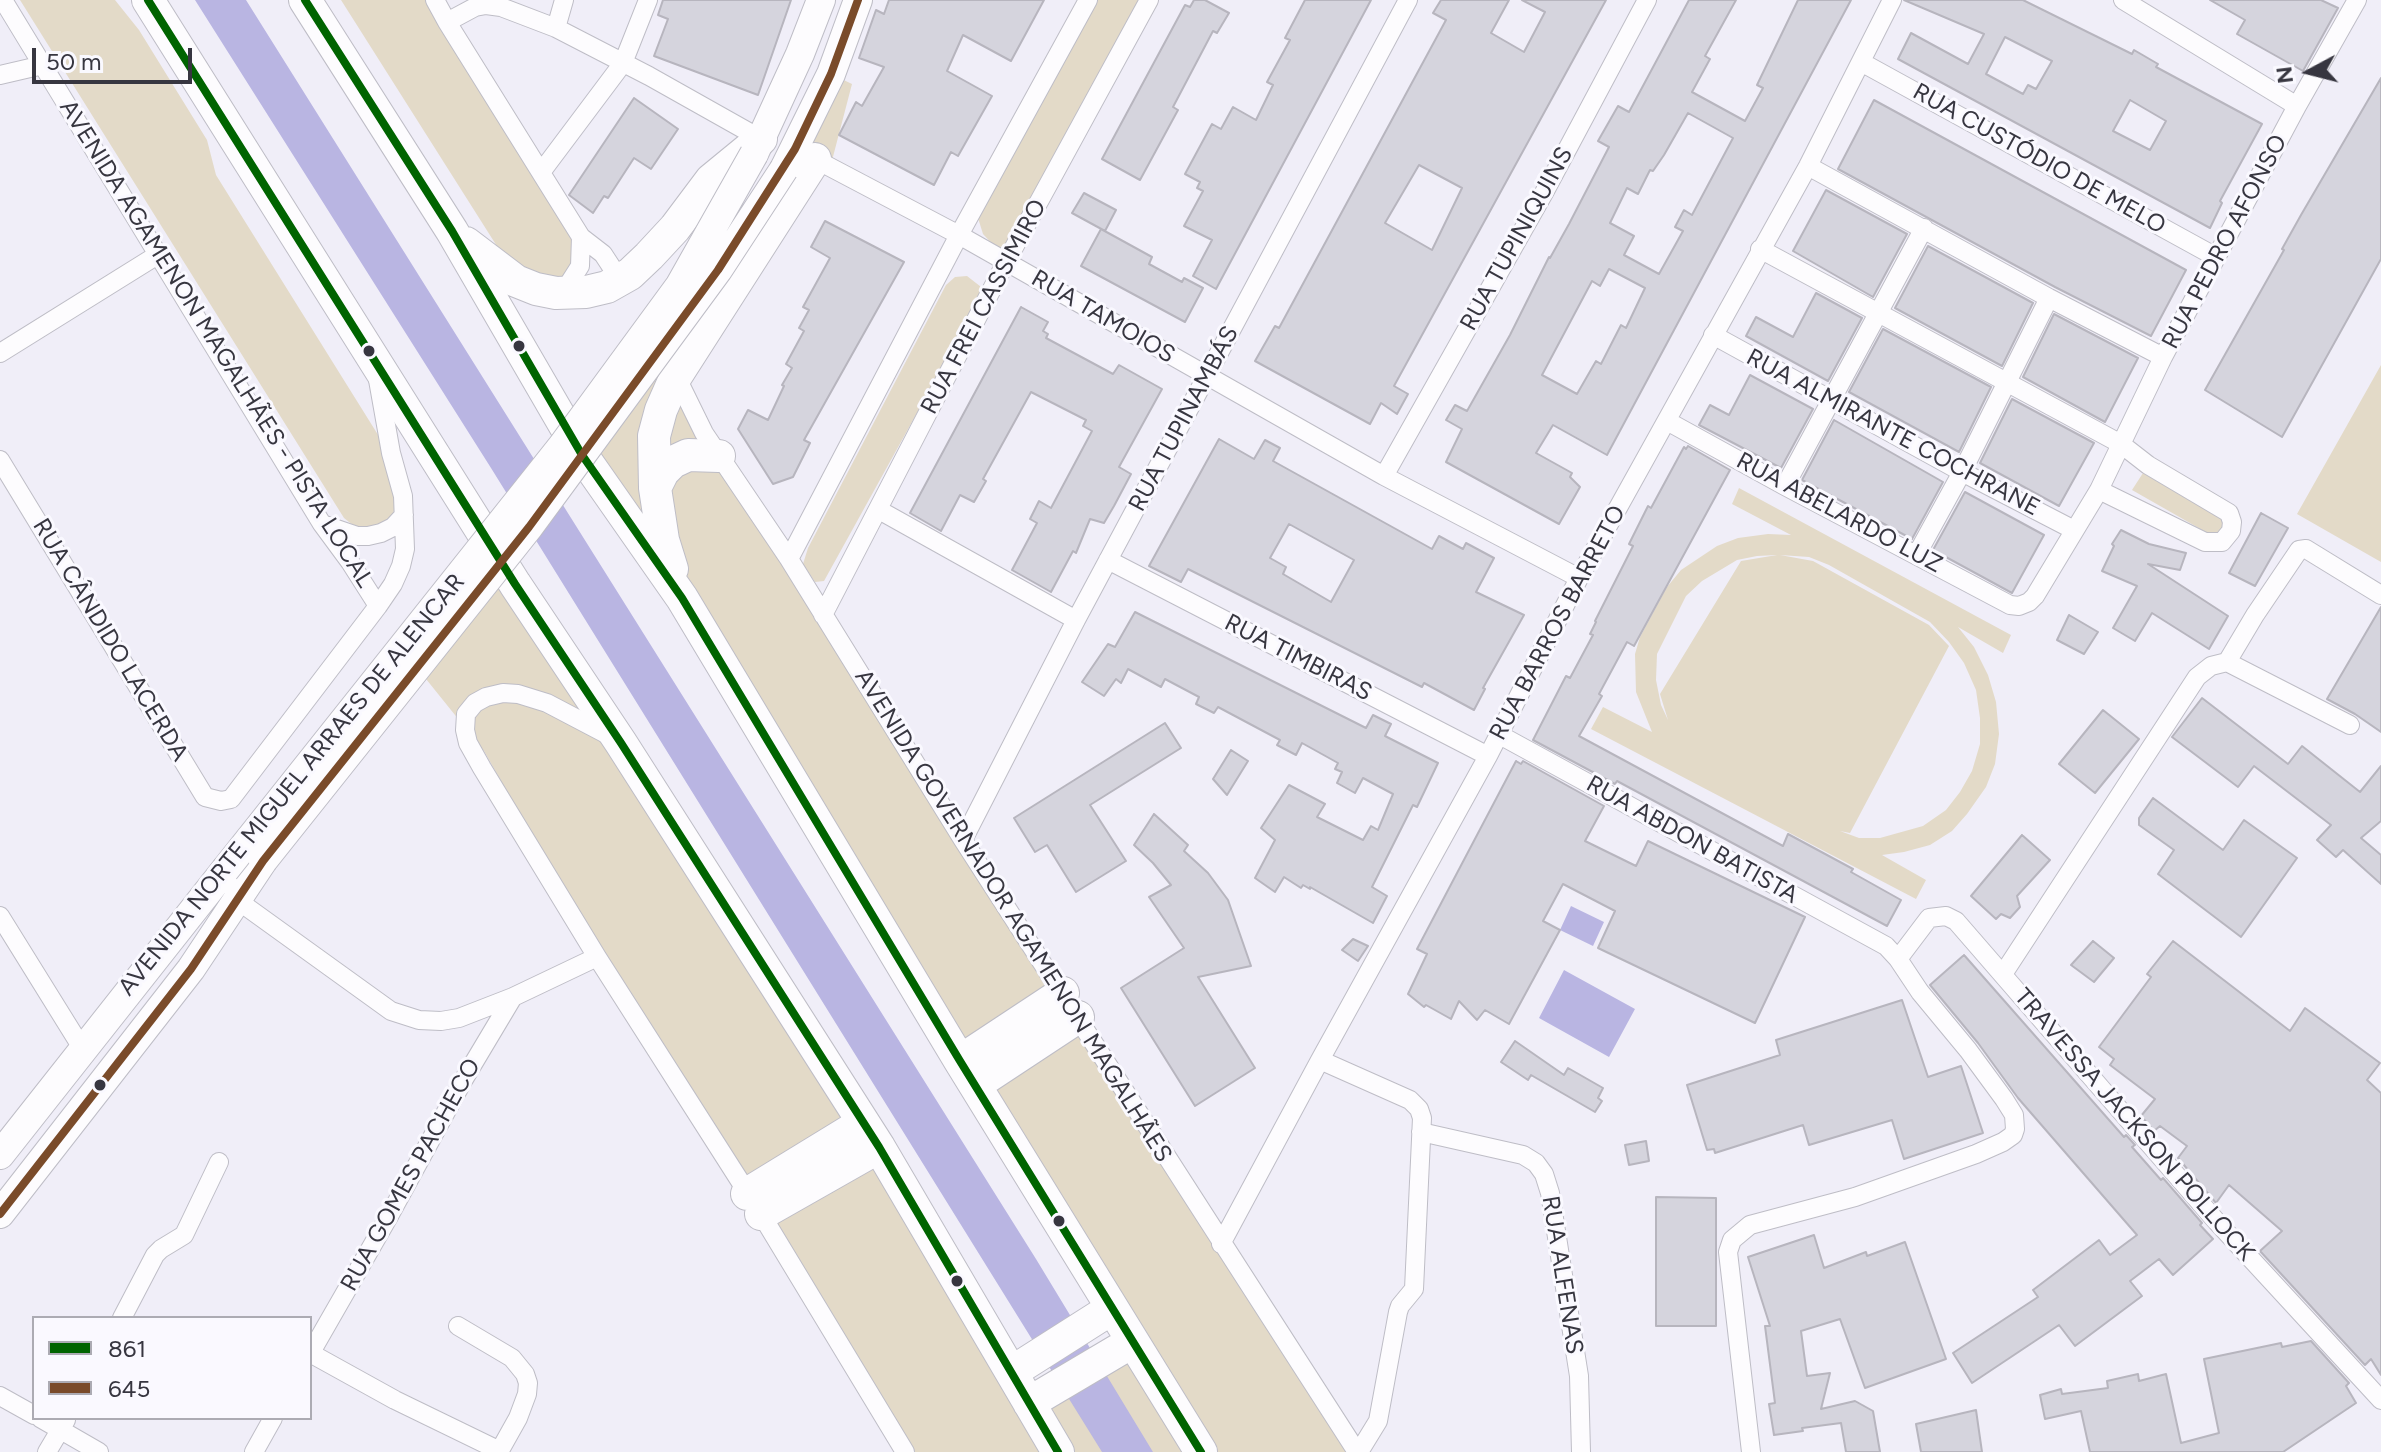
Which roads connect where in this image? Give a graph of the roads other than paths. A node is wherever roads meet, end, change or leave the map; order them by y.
1 (148, 0) edge
2 (305, 0) edge
3 (435, 0) edge
4 (564, 0) edge
5 (648, 0) edge
6 (821, 0) edge
7 (858, 0) edge
8 (1088, 0) edge
9 (1149, 0) edge
10 (1408, 0) edge
11 (1647, 0) edge
12 (1892, 0) edge
13 (2123, 0) edge
14 (2357, 0) edge
15 (4, 8) edge
16 (447, 22) junction
17 (556, 28) junction
18 (1861, 62) junction
19 (623, 63) junction
20 (43, 65) junction
21 (0, 75) edge
22 (2297, 106) junction
23 (758, 146) junction
24 (798, 159) junction
25 (1808, 166) junction
26 (542, 171) junction
27 (1924, 228) junction
28 (452, 231) junction
29 (959, 235) junction
30 (581, 237) junction
31 (1760, 249) junction
32 (159, 254) junction
33 (2216, 257) junction
34 (1006, 262) junction
35 (620, 280) junction
36 (556, 293) junction
37 (2049, 298) junction
38 (1879, 312) junction
39 (1713, 335) junction
40 (0, 353) edge
41 (2163, 357) junction
42 (375, 361) junction
43 (676, 376) junction
44 (1207, 376) junction
45 (2008, 382) junction
46 (1830, 400) junction
47 (1667, 421) junction
48 (2121, 444) junction
49 (719, 456) junction
50 (0, 460) edge
51 (1962, 472) junction
52 (1384, 476) junction
53 (1785, 486) junction
54 (655, 488) junction
55 (2099, 490) junction
56 (879, 510) junction
57 (404, 515) junction
58 (322, 524) junction
59 (2074, 530) junction
60 (1917, 554) junction
61 (789, 559) junction
62 (1108, 560) junction
63 (1579, 578) junction
64 (2381, 595) edge
65 (682, 598) junction
66 (2010, 605) joint
67 (378, 606) junction
68 (823, 615) junction
69 (1076, 620) junction
70 (2227, 662) junction
71 (2350, 725) dead end
72 (1498, 734) junction
73 (621, 743) junction
74 (1488, 756) junction
75 (231, 799) joint
76 (963, 840) junction
77 (237, 900) junction
78 (0, 916) edge
79 (1892, 952) junction
80 (597, 957) junction
81 (2003, 974) junction
82 (513, 997) junction
83 (1071, 1005) junction
84 (82, 1048) junction
85 (1320, 1060) junction
86 (968, 1073) junction
87 (1421, 1132) junction
88 (871, 1135) junction
89 (0, 1155) edge
90 (219, 1162) dead end
91 (754, 1204) junction
92 (0, 1214) edge
93 (1221, 1244) junction
94 (123, 1316) edge
95 (1101, 1316) junction
96 (458, 1326) dead end
97 (1122, 1348) junction
98 (312, 1349) edge
99 (312, 1354) edge
100 (1018, 1368) junction
101 (0, 1396) edge
102 (1036, 1399) junction
103 (2381, 1400) edge
104 (32, 1414) edge
105 (272, 1420) edge
106 (64, 1424) edge
107 (47, 1452) edge
108 (99, 1452) edge
109 (254, 1452) edge
110 (500, 1452) edge
111 (905, 1452) edge
112 (1058, 1452) edge
113 (1201, 1452) edge
114 (1358, 1452) edge
115 (1581, 1452) edge
116 (1751, 1452) edge

1 - 42 highway
2 - 28 highway
3 - 16 street
4 - 17 street
5 - 19 street
6 - 23 main road, AVENIDA NORTE MIGUEL ARRAES DE ALENCAR
7 - 24 main road, AVENIDA NORTE MIGUEL ARRAES DE ALENCAR
8 - 29 street
9 - 34 street, RUA FREI CASSIMIRO
10 - 44 street, RUA TUPINAMBÁS
11 - 52 street, RUA TUPINIQUINS
12 - 18 street, RUA BARROS BARRETO
13 - 22 street
14 - 22 street, RUA PEDRO AFONSO
15 - 20 street, AVENIDA AGAMENON MAGALHÃES - PISTA LOCAL
16 - 17 street
16 - 26 street
17 - 19 street
18 - 25 street, RUA BARROS BARRETO
18 - 33 street, RUA CUSTÓDIO DE MELO
19 - 23 street
19 - 26 street
20 - 21 street
20 - 32 street, AVENIDA AGAMENON MAGALHÃES - PISTA LOCAL
22 - 33 street, RUA PEDRO AFONSO
23 - 35 highway
23 - 84 main road, AVENIDA NORTE MIGUEL ARRAES DE ALENCAR, bridge
24 - 29 street, RUA TAMOIOS
24 - 43 highway
24 - 77 main road, AVENIDA NORTE MIGUEL ARRAES DE ALENCAR, bridge
25 - 27 street
25 - 31 street, RUA BARROS BARRETO
26 - 30 street
27 - 37 street
27 - 38 street
28 - 36 highway
28 - 65 highway
29 - 34 street, RUA TAMOIOS
29 - 61 street
30 - 35 street
30 - 36 street
31 - 38 street
31 - 39 street, RUA BARROS BARRETO
32 - 40 street
32 - 58 street, AVENIDA AGAMENON MAGALHÃES - PISTA LOCAL
33 - 41 street, RUA PEDRO AFONSO
34 - 44 street, RUA TAMOIOS
34 - 56 street, RUA FREI CASSIMIRO
35 - 36 highway
37 - 41 street
37 - 45 street
38 - 45 street
38 - 46 street
39 - 46 street, RUA ALMIRANTE COCHRANE
39 - 47 street, RUA BARROS BARRETO
41 - 48 street, RUA PEDRO AFONSO
42 - 57 street, AVENIDA NORTE MIGUEL ARRAES DE ALENCAR
42 - 73 highway
43 - 49 street, AVENIDA GOVERNADOR AGAMENON MAGALHÃES
43 - 54 highway
44 - 52 street, RUA TAMOIOS
44 - 62 street, RUA TUPINAMBÁS
45 - 48 street
45 - 51 street
46 - 51 street, RUA ALMIRANTE COCHRANE
46 - 53 street
47 - 53 street, RUA ABELARDO LUZ
47 - 63 street, RUA BARROS BARRETO
48 - 55 street, RUA PEDRO AFONSO
48 - 55 street
49 - 54 highway
49 - 61 street, AVENIDA GOVERNADOR AGAMENON MAGALHÃES
50 - 75 street, RUA CÂNDIDO LACERDA
51 - 59 street, RUA ALMIRANTE COCHRANE
51 - 60 street
52 - 63 street, RUA TAMOIOS
53 - 60 street, RUA ABELARDO LUZ
54 - 65 highway
55 - 59 street, RUA PEDRO AFONSO
56 - 68 street, RUA FREI CASSIMIRO
56 - 69 street
57 - 58 street
57 - 67 street, AVENIDA NORTE MIGUEL ARRAES DE ALENCAR
58 - 67 street, AVENIDA AGAMENON MAGALHÃES - PISTA LOCAL
59 - 66 street, RUA PEDRO AFONSO
60 - 66 street, RUA ABELARDO LUZ
61 - 68 street, AVENIDA GOVERNADOR AGAMENON MAGALHÃES
62 - 69 street, RUA TUPINAMBÁS
62 - 74 street, RUA TIMBIRAS
63 - 72 street, RUA BARROS BARRETO
64 - 70 street
65 - 86 highway
67 - 75 street, AVENIDA NORTE MIGUEL ARRAES DE ALENCAR
68 - 76 street, AVENIDA GOVERNADOR AGAMENON MAGALHÃES
69 - 76 street, RUA TUPINAMBÁS
70 - 71 street
70 - 81 street
72 - 74 street, RUA BARROS BARRETO
72 - 79 street, RUA ABDON BATISTA
73 - 80 street
73 - 88 highway
74 - 85 street, RUA BARROS BARRETO
76 - 83 street, AVENIDA GOVERNADOR AGAMENON MAGALHÃES
77 - 82 street
77 - 92 main road, AVENIDA NORTE MIGUEL ARRAES DE ALENCAR
78 - 84 street
79 - 81 street, TRAVESSA JACKSON POLLOCK
79 - 116 street
80 - 82 street
80 - 91 street
81 - 103 street, TRAVESSA JACKSON POLLOCK
82 - 98 street, RUA GOMES PACHECO
83 - 86 highway
83 - 93 street, AVENIDA GOVERNADOR AGAMENON MAGALHÃES
84 - 89 main road, AVENIDA NORTE MIGUEL ARRAES DE ALENCAR
85 - 87 street
85 - 93 street, RUA BARROS BARRETO
86 - 95 highway
87 - 114 street
87 - 115 street, RUA ALFENAS
88 - 91 highway
88 - 100 highway
90 - 94 street
91 - 111 street
93 - 114 street, AVENIDA GOVERNADOR AGAMENON MAGALHÃES
95 - 97 highway
95 - 100 highway
96 - 110 street
97 - 102 highway
97 - 113 highway
99 - 110 street
100 - 102 highway
101 - 104 street
102 - 112 highway
105 - 109 street
106 - 107 street
106 - 108 street

